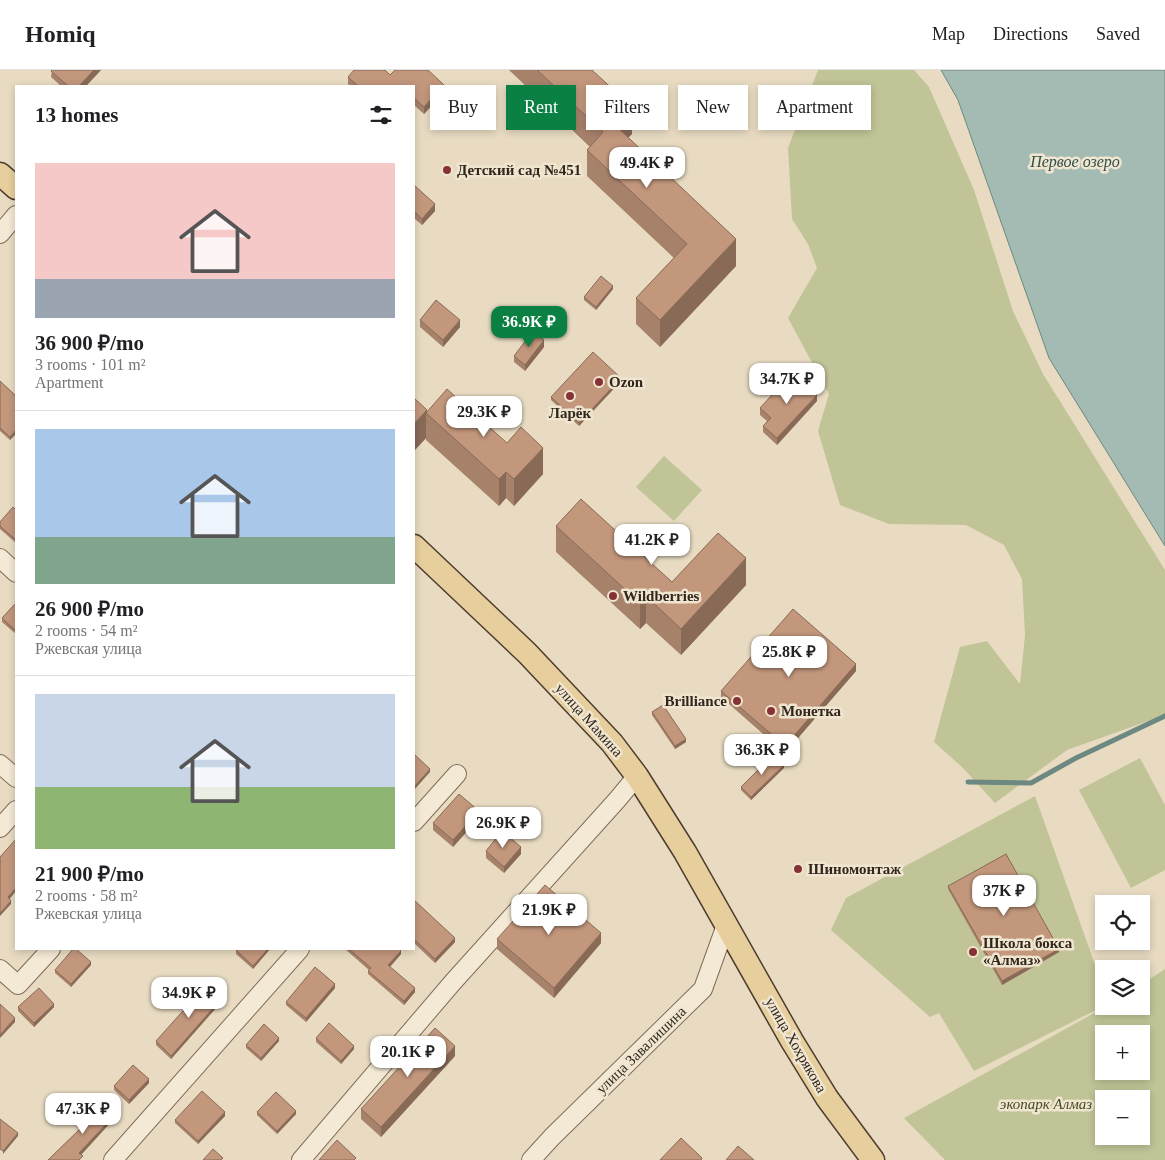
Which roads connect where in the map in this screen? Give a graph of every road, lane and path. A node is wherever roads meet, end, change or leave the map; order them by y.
1 (0, 174) edge
2 (15, 187) edge
3 (15, 216) edge
4 (0, 234) edge
5 (415, 547) edge
6 (0, 558) edge
7 (15, 572) edge
8 (0, 764) edge
9 (456, 774) dead end
10 (637, 776) junction
11 (15, 777) edge
12 (15, 811) edge
13 (415, 821) edge
14 (0, 828) edge
15 (726, 925) junction
16 (50, 950) edge
17 (299, 950) edge
18 (0, 969) edge
19 (113, 1160) edge
20 (301, 1160) edge
21 (532, 1160) edge
22 (873, 1160) edge

1 - 2 main road
3 - 4 street
5 - 10 main road, улица Мамина
6 - 7 street
8 - 11 street
9 - 13 street
10 - 15 main road, улица Мамина
10 - 20 street
12 - 14 street
15 - 21 street, улица Завалишина
15 - 22 main road, улица Хохрякова
16 - 18 street
17 - 19 street

